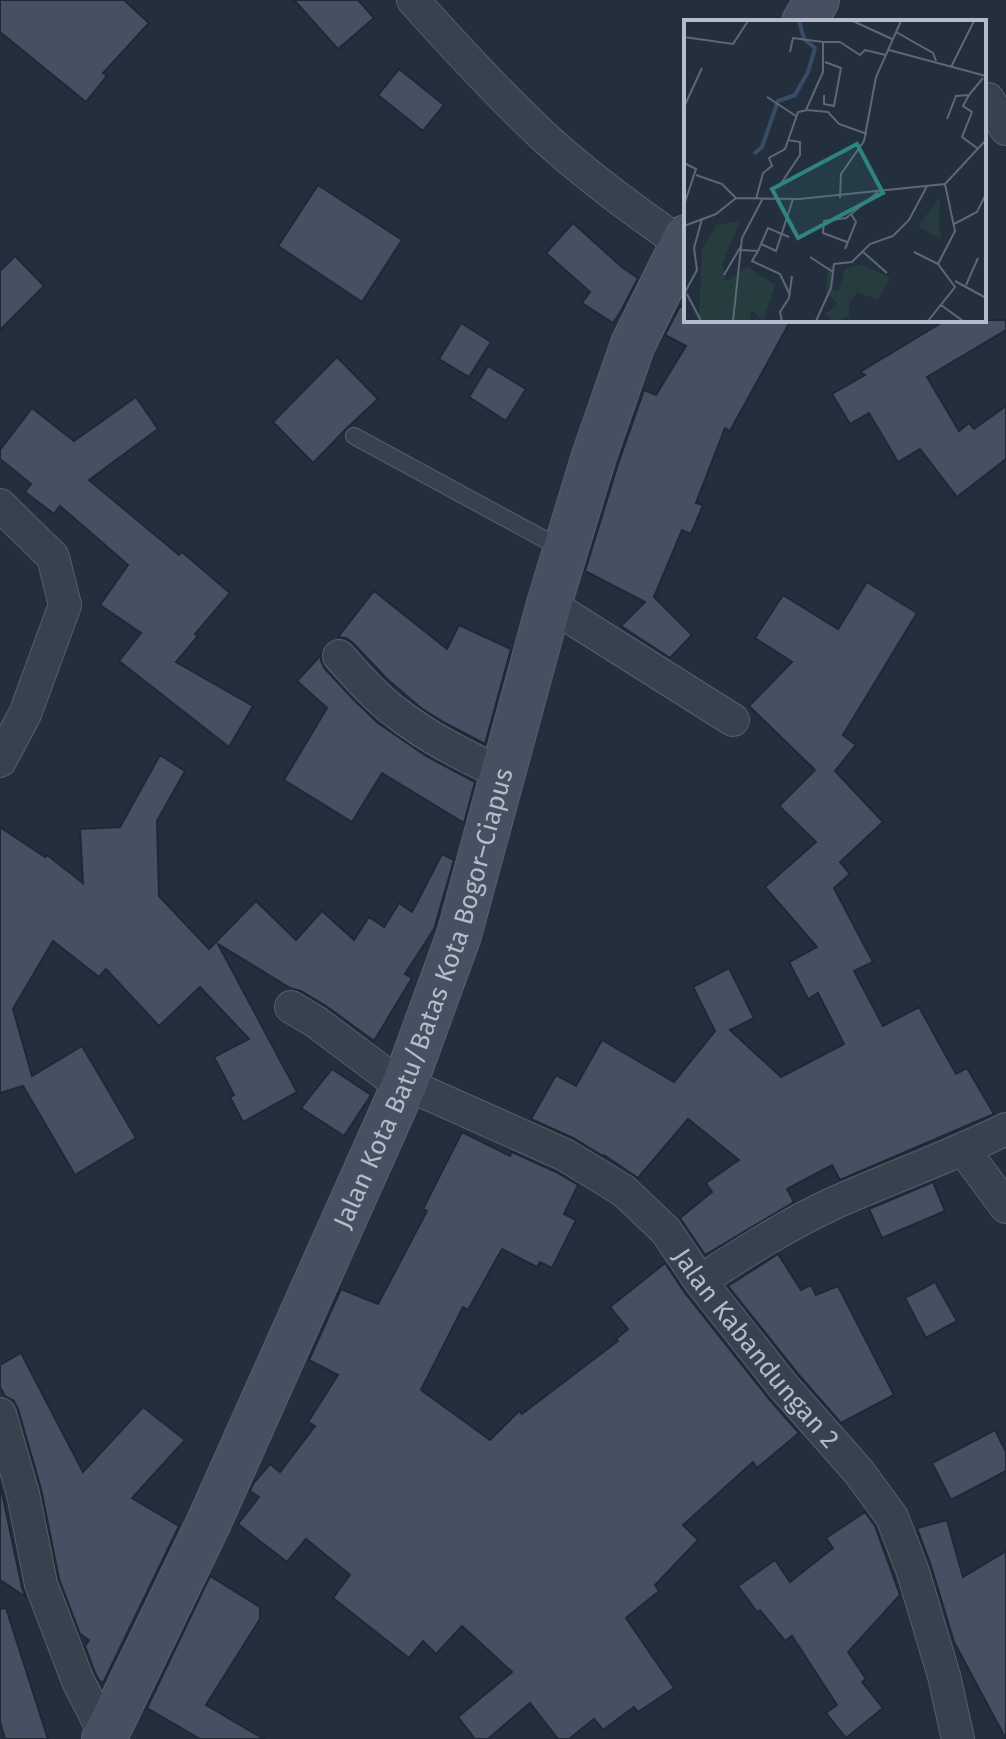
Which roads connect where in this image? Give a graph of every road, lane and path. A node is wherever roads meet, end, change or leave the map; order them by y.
1 (413, 0) edge
2 (817, 0) edge
3 (805, 20) edge
4 (988, 99) dead end
5 (1006, 129) edge
6 (684, 241) edge
7 (354, 436) dead end
8 (0, 505) edge
9 (565, 551) junction
10 (549, 604) junction
11 (339, 656) dead end
12 (733, 720) dead end
13 (0, 761) edge
14 (503, 774) junction
15 (291, 1007) dead end
16 (405, 1083) junction
17 (1006, 1129) edge
18 (963, 1149) junction
19 (1006, 1207) edge
20 (700, 1281) junction
21 (0, 1414) edge
22 (105, 1738) edge
23 (958, 1739) edge

1 - 6 street
2 - 3 main road
4 - 5 street
6 - 9 main road, Jalan Kota Batu/Batas Kota Bogor–Ciapus
7 - 9 lane
8 - 13 street
9 - 10 main road, Jalan Kota Batu/Batas Kota Bogor–Ciapus
10 - 12 street
10 - 14 main road, Jalan Kota Batu/Batas Kota Bogor–Ciapus
11 - 14 street
14 - 16 main road, Jalan Kota Batu/Batas Kota Bogor–Ciapus
15 - 16 street, Jalan Kabandungan 2
16 - 20 street, Jalan Kabandungan 2
16 - 22 main road, Jalan Kota Batu/Batas Kota Bogor–Ciapus
17 - 18 street
18 - 19 street
18 - 20 street
20 - 23 street, Jalan Kabandungan 2
21 - 22 street

